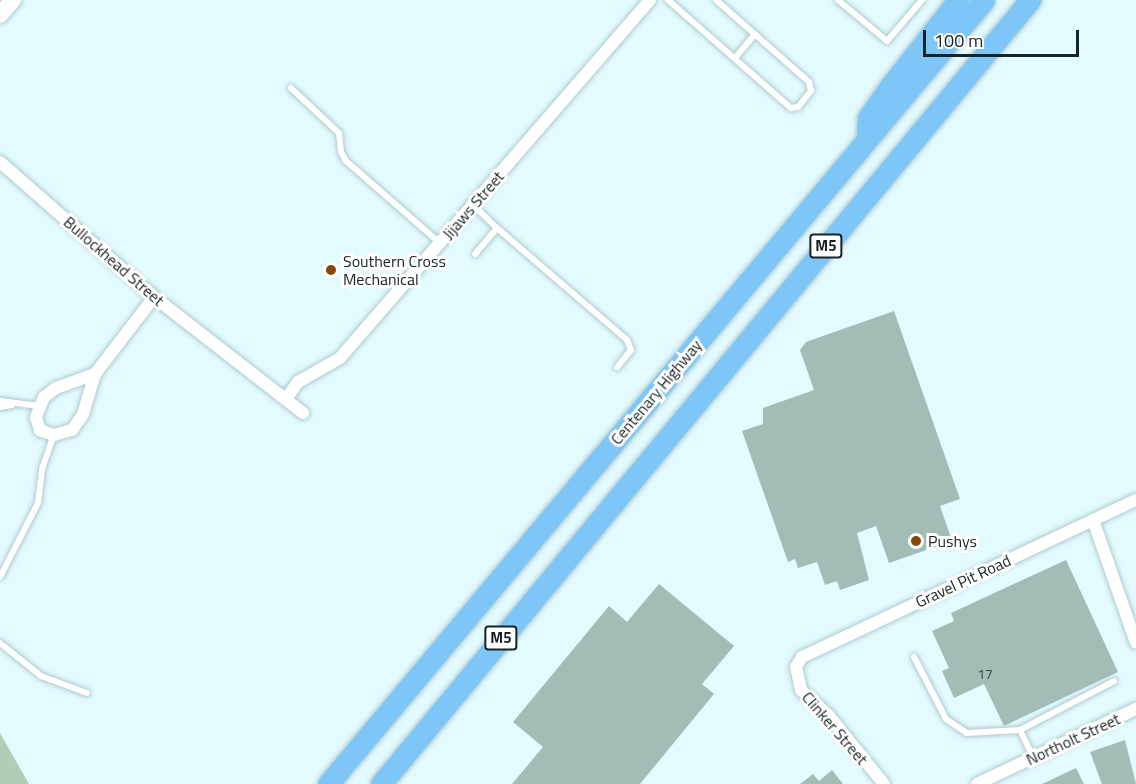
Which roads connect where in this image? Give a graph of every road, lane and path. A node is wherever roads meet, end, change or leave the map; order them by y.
1 (13, 0) edge
2 (651, 0) edge
3 (668, 0) edge
4 (716, 0) edge
5 (838, 0) edge
6 (922, 0) edge
7 (958, 0) edge
8 (984, 0) edge
9 (1030, 0) edge
10 (0, 15) edge
11 (755, 34) junction
12 (735, 58) junction
13 (291, 88) dead end
14 (867, 140) junction
15 (0, 162) edge
16 (472, 205) junction
17 (497, 228) junction
18 (440, 243) junction
19 (475, 254) dead end
20 (154, 297) junction
21 (617, 367) dead end
22 (95, 374) junction
23 (286, 399) junction
24 (0, 401) edge
25 (16, 404) junction
26 (40, 406) junction
27 (0, 407) edge
28 (303, 413) dead end
29 (54, 435) junction
30 (1136, 500) edge
31 (1093, 520) junction
32 (0, 577) edge
33 (0, 643) edge
34 (1136, 643) edge
35 (914, 657) dead end
36 (795, 667) joint
37 (1114, 681) dead end
38 (87, 693) dead end
39 (1136, 709) edge
40 (1020, 730) junction
41 (1033, 758) junction
42 (328, 784) edge
43 (381, 784) edge
44 (884, 784) edge
45 (977, 784) edge

1 - 10 street
2 - 16 street, Jijaws Street
3 - 12 lane
4 - 11 lane
5 - 6 lane
7 - 14 highway
8 - 14 highway, Centenary Highway / M5
9 - 43 highway, M5
11 - 12 lane
11 - 12 lane
13 - 18 lane
14 - 42 highway, Centenary Highway / M5
15 - 20 street, Bullockhead Street
16 - 17 lane
16 - 18 street, Jijaws Street
17 - 19 lane
17 - 21 lane
18 - 23 street, Jijaws Street
20 - 22 street
20 - 23 street, Bullockhead Street
22 - 26 street
22 - 29 street
23 - 28 street
24 - 25 lane
25 - 26 lane
25 - 27 lane
26 - 29 street
29 - 32 lane
30 - 31 street, Gravel Pit Road
31 - 34 street
31 - 36 street, Gravel Pit Road
33 - 38 lane
35 - 40 lane
36 - 44 street, Clinker Street
37 - 40 lane
39 - 41 street, Northolt Street
40 - 41 lane
41 - 45 street, Northolt Street

